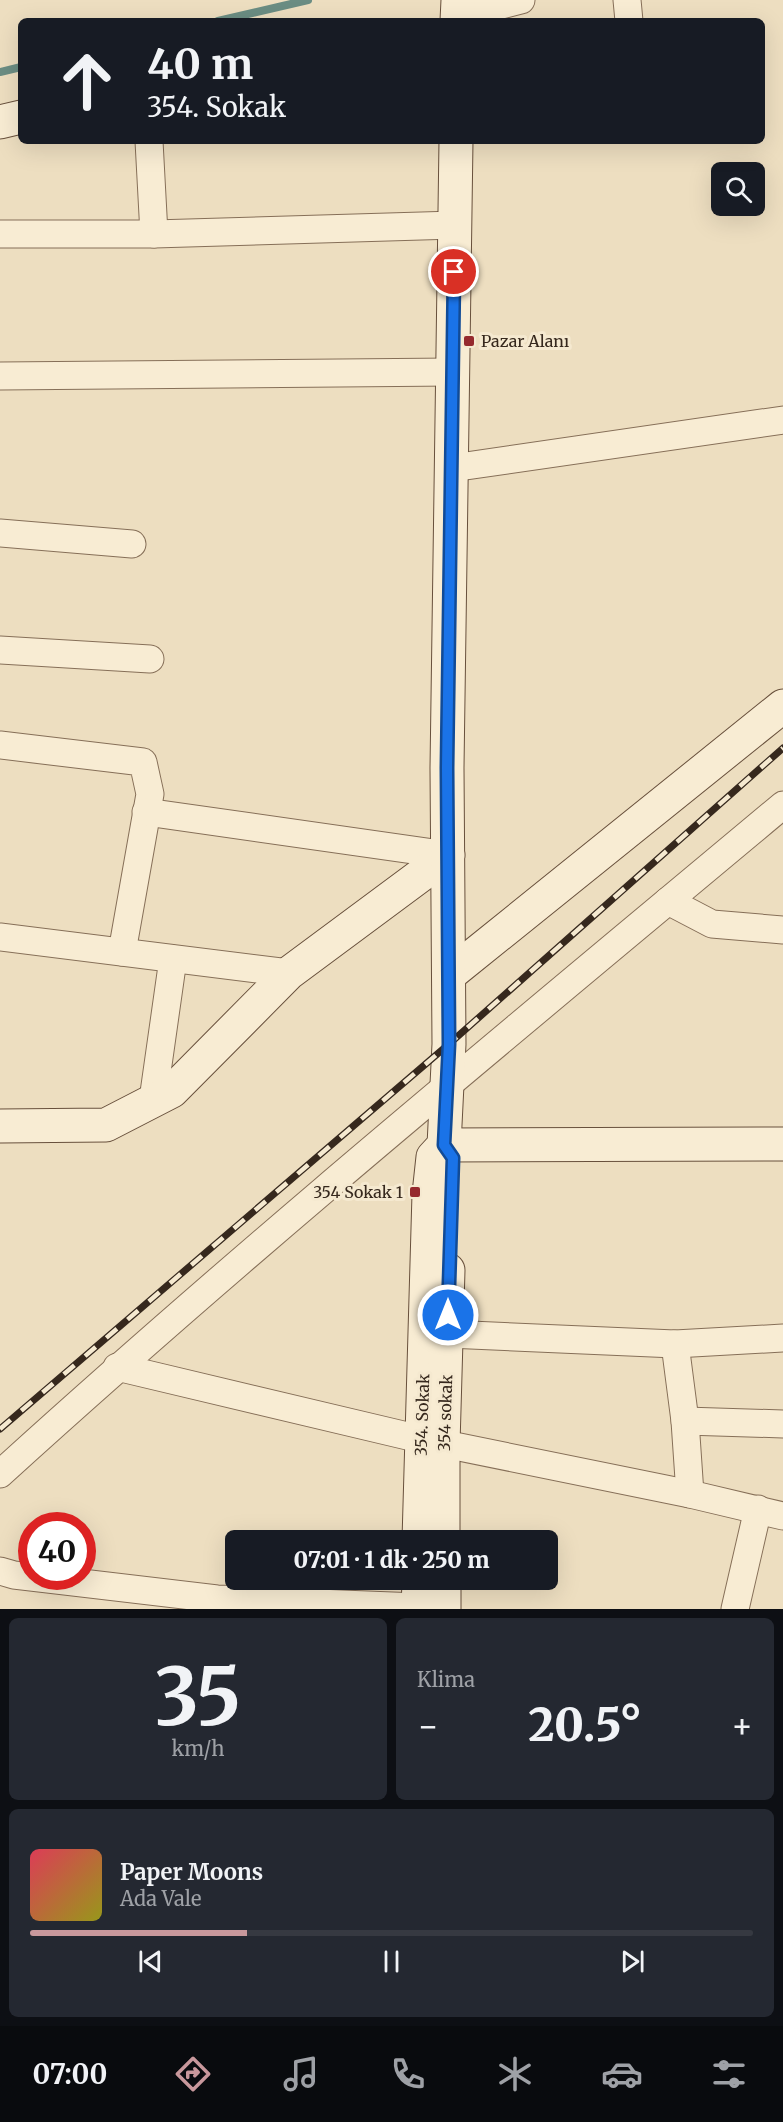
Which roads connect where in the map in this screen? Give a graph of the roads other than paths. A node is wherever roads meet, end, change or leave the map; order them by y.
1 (521, 0) edge
2 (627, 0) edge
3 (453, 12) edge
4 (629, 18) edge
5 (18, 118) edge
6 (0, 122) edge
7 (149, 144) edge
8 (456, 144) edge
9 (455, 225) junction
10 (0, 234) edge
11 (154, 234) junction
12 (453, 372) junction
13 (0, 376) edge
14 (783, 420) edge
15 (452, 468) junction
16 (0, 532) edge
17 (132, 544) dead end
18 (0, 650) edge
19 (150, 659) dead end
20 (783, 706) edge
21 (0, 745) edge
22 (783, 805) edge
23 (146, 812) junction
24 (448, 855) junction
25 (668, 901) junction
26 (783, 930) edge
27 (0, 937) edge
28 (122, 952) junction
29 (173, 959) junction
30 (290, 973) junction
31 (448, 975) junction
32 (447, 1085) junction
33 (153, 1101) junction
34 (0, 1126) edge
35 (783, 1144) edge
36 (444, 1145) junction
37 (448, 1334) junction
38 (783, 1338) edge
39 (675, 1344) junction
40 (117, 1367) junction
41 (685, 1421) junction
42 (783, 1424) edge
43 (432, 1441) junction
44 (0, 1474) edge
45 (690, 1494) junction
46 (771, 1512) edge
47 (420, 1530) edge
48 (442, 1530) edge
49 (0, 1571) edge
50 (425, 1601) edge
51 (735, 1609) edge

1 - 3 street
2 - 4 street
5 - 6 street
7 - 11 street
8 - 9 street, 354. Sokak
9 - 11 street
9 - 12 street, 354. Sokak
10 - 11 street
12 - 13 street
12 - 15 street, 354. Sokak
14 - 15 street
15 - 24 street, 354. Sokak
16 - 17 street
18 - 19 street
20 - 31 street
21 - 23 street
22 - 25 street
23 - 24 street
23 - 28 street
24 - 30 street
24 - 31 street, 354. Sokak
25 - 26 street
25 - 32 street
27 - 28 street
28 - 29 street
29 - 30 street
29 - 33 street
30 - 33 street
31 - 32 street, 354. Sokak
32 - 36 street, 354. Sokak
32 - 40 street
33 - 34 street
35 - 36 street
36 - 37 street, 354 sokak
36 - 43 street, 354. Sokak
37 - 39 street
37 - 43 street, 354 sokak
38 - 39 street
39 - 41 street
40 - 43 street
40 - 44 street
41 - 42 street
41 - 45 street
43 - 45 street
43 - 47 street, 354. Sokak
43 - 48 street, 354 sokak
45 - 46 street
46 - 51 street
49 - 50 street

